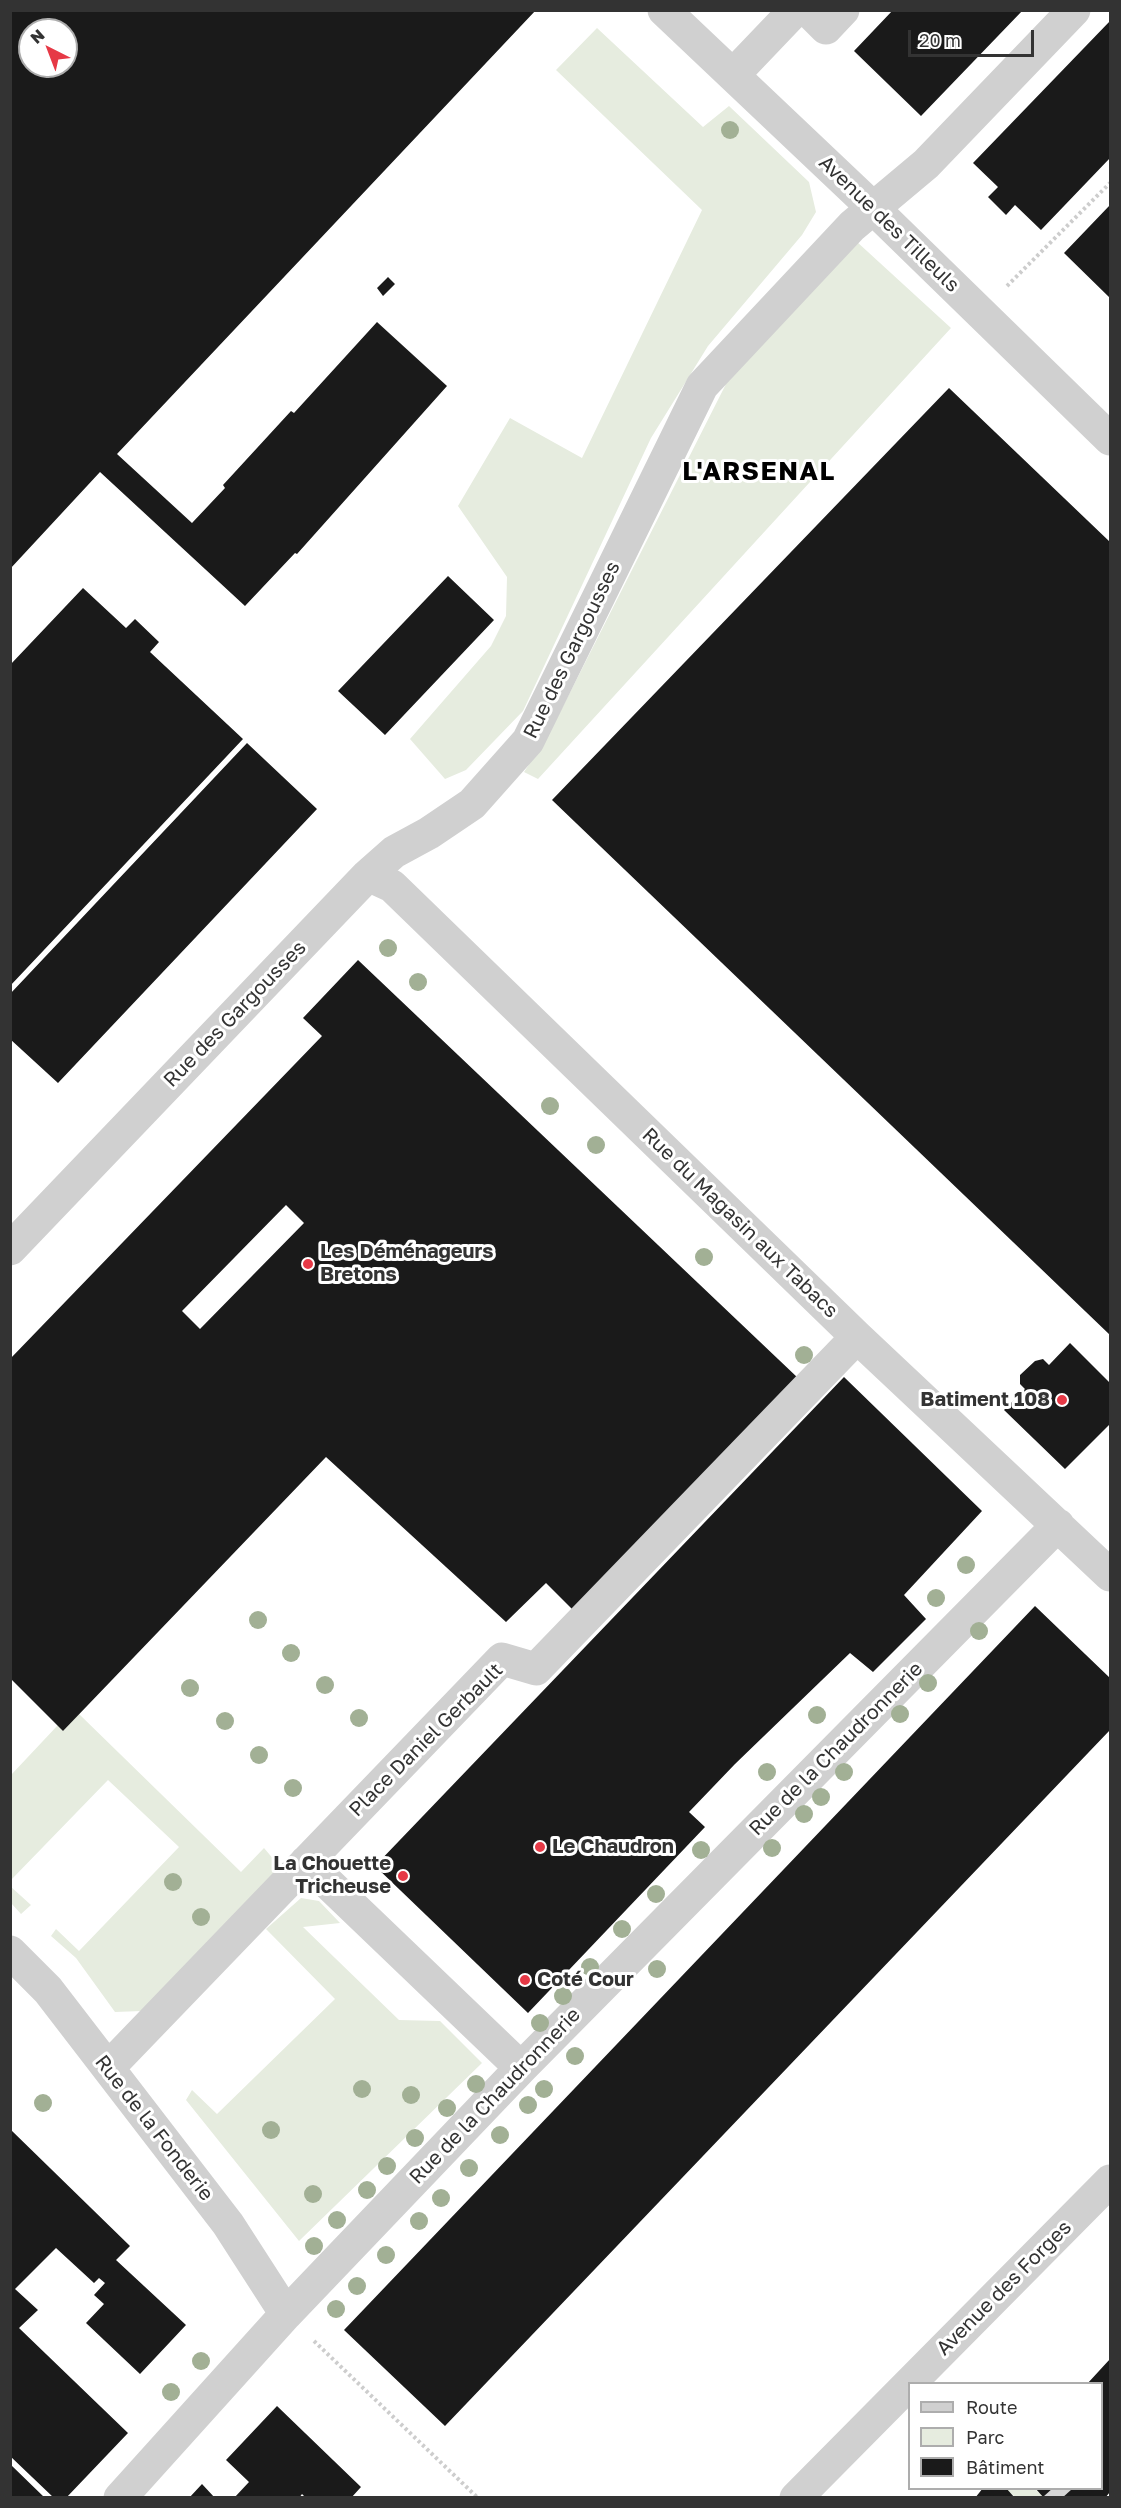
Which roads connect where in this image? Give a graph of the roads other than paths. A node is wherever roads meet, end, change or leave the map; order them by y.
1 (664, 10) edge
2 (795, 10) edge
3 (808, 10) edge
4 (843, 10) edge
5 (1074, 10) edge
6 (733, 75) junction
7 (872, 207) junction
8 (1110, 440) edge
9 (368, 875) junction
10 (10, 1249) edge
11 (857, 1337) junction
12 (1058, 1525) junction
13 (1110, 1575) edge
14 (306, 1862) junction
15 (10, 1952) edge
16 (108, 2068) junction
17 (521, 2068) junction
18 (1110, 2181) edge
19 (286, 2314) junction
20 (936, 2374) edge
21 (908, 2399) edge
22 (120, 2498) edge
23 (796, 2498) edge

1 - 6 street, Avenue des Tilleuls
2 - 6 street
3 - 4 street
5 - 7 street, Rue des Gargousses
6 - 7 street, Avenue des Tilleuls
7 - 8 street, Avenue des Tilleuls
7 - 9 street, Rue des Gargousses
9 - 10 street, Rue des Gargousses
9 - 11 street, Rue du Magasin aux Tabacs
11 - 12 street, Rue du Magasin aux Tabacs
11 - 14 street, Place Daniel Gerbault
12 - 13 street, Rue du Magasin aux Tabacs
12 - 17 street, Rue de la Chaudronnerie
14 - 16 street, Place Daniel Gerbault
14 - 17 street
15 - 16 street, Rue de la Fonderie
16 - 19 street, Rue de la Fonderie
17 - 19 street, Rue de la Chaudronnerie
18 - 20 street, Avenue des Forges
19 - 22 street, Rue de la Chaudronnerie
21 - 23 street, Avenue des Forges

